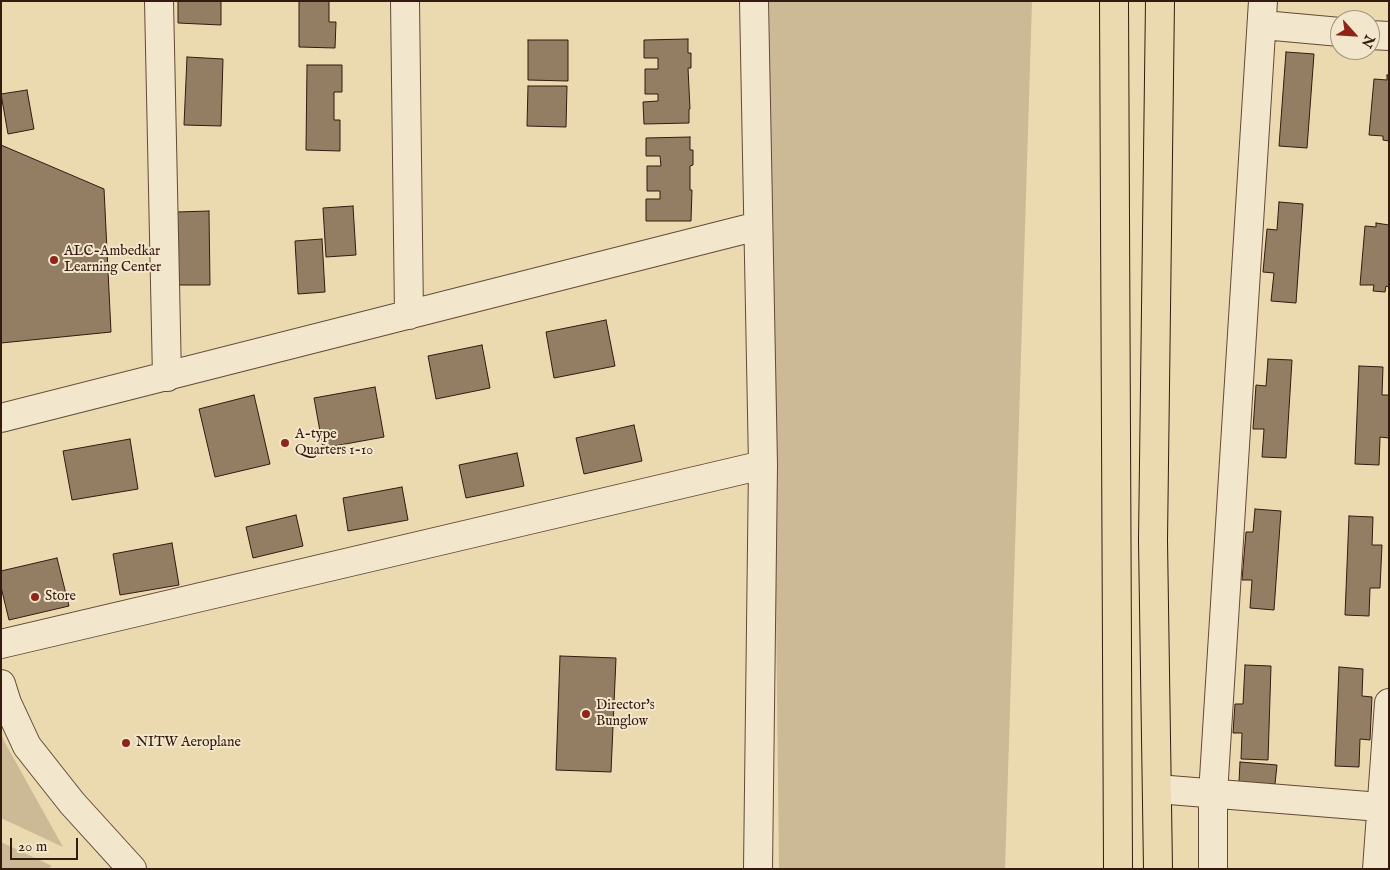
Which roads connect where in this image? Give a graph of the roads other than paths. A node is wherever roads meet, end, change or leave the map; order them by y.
1 (159, 1) edge
2 (405, 1) edge
3 (754, 1) edge
4 (1114, 1) edge
5 (1160, 1) edge
6 (1263, 13) edge
7 (1330, 30) edge
8 (758, 226) junction
9 (409, 315) junction
10 (167, 377) junction
11 (1, 418) edge
12 (763, 464) junction
13 (1, 644) edge
14 (1, 684) edge
15 (1389, 703) edge
16 (1157, 789) junction
17 (1213, 794) junction
18 (1380, 807) junction
19 (132, 869) edge
20 (758, 869) edge
21 (1118, 869) edge
22 (1158, 869) edge
23 (1213, 869) edge
24 (1377, 869) edge

1 - 10 street
2 - 9 street
3 - 8 street
4 - 21 main road
5 - 16 main road
6 - 7 street
6 - 17 street
8 - 9 street
8 - 12 street
9 - 10 street
10 - 11 street
12 - 13 street
12 - 20 street
14 - 19 street
15 - 18 street
16 - 17 street
16 - 22 main road
17 - 18 street
17 - 23 street
18 - 24 street

